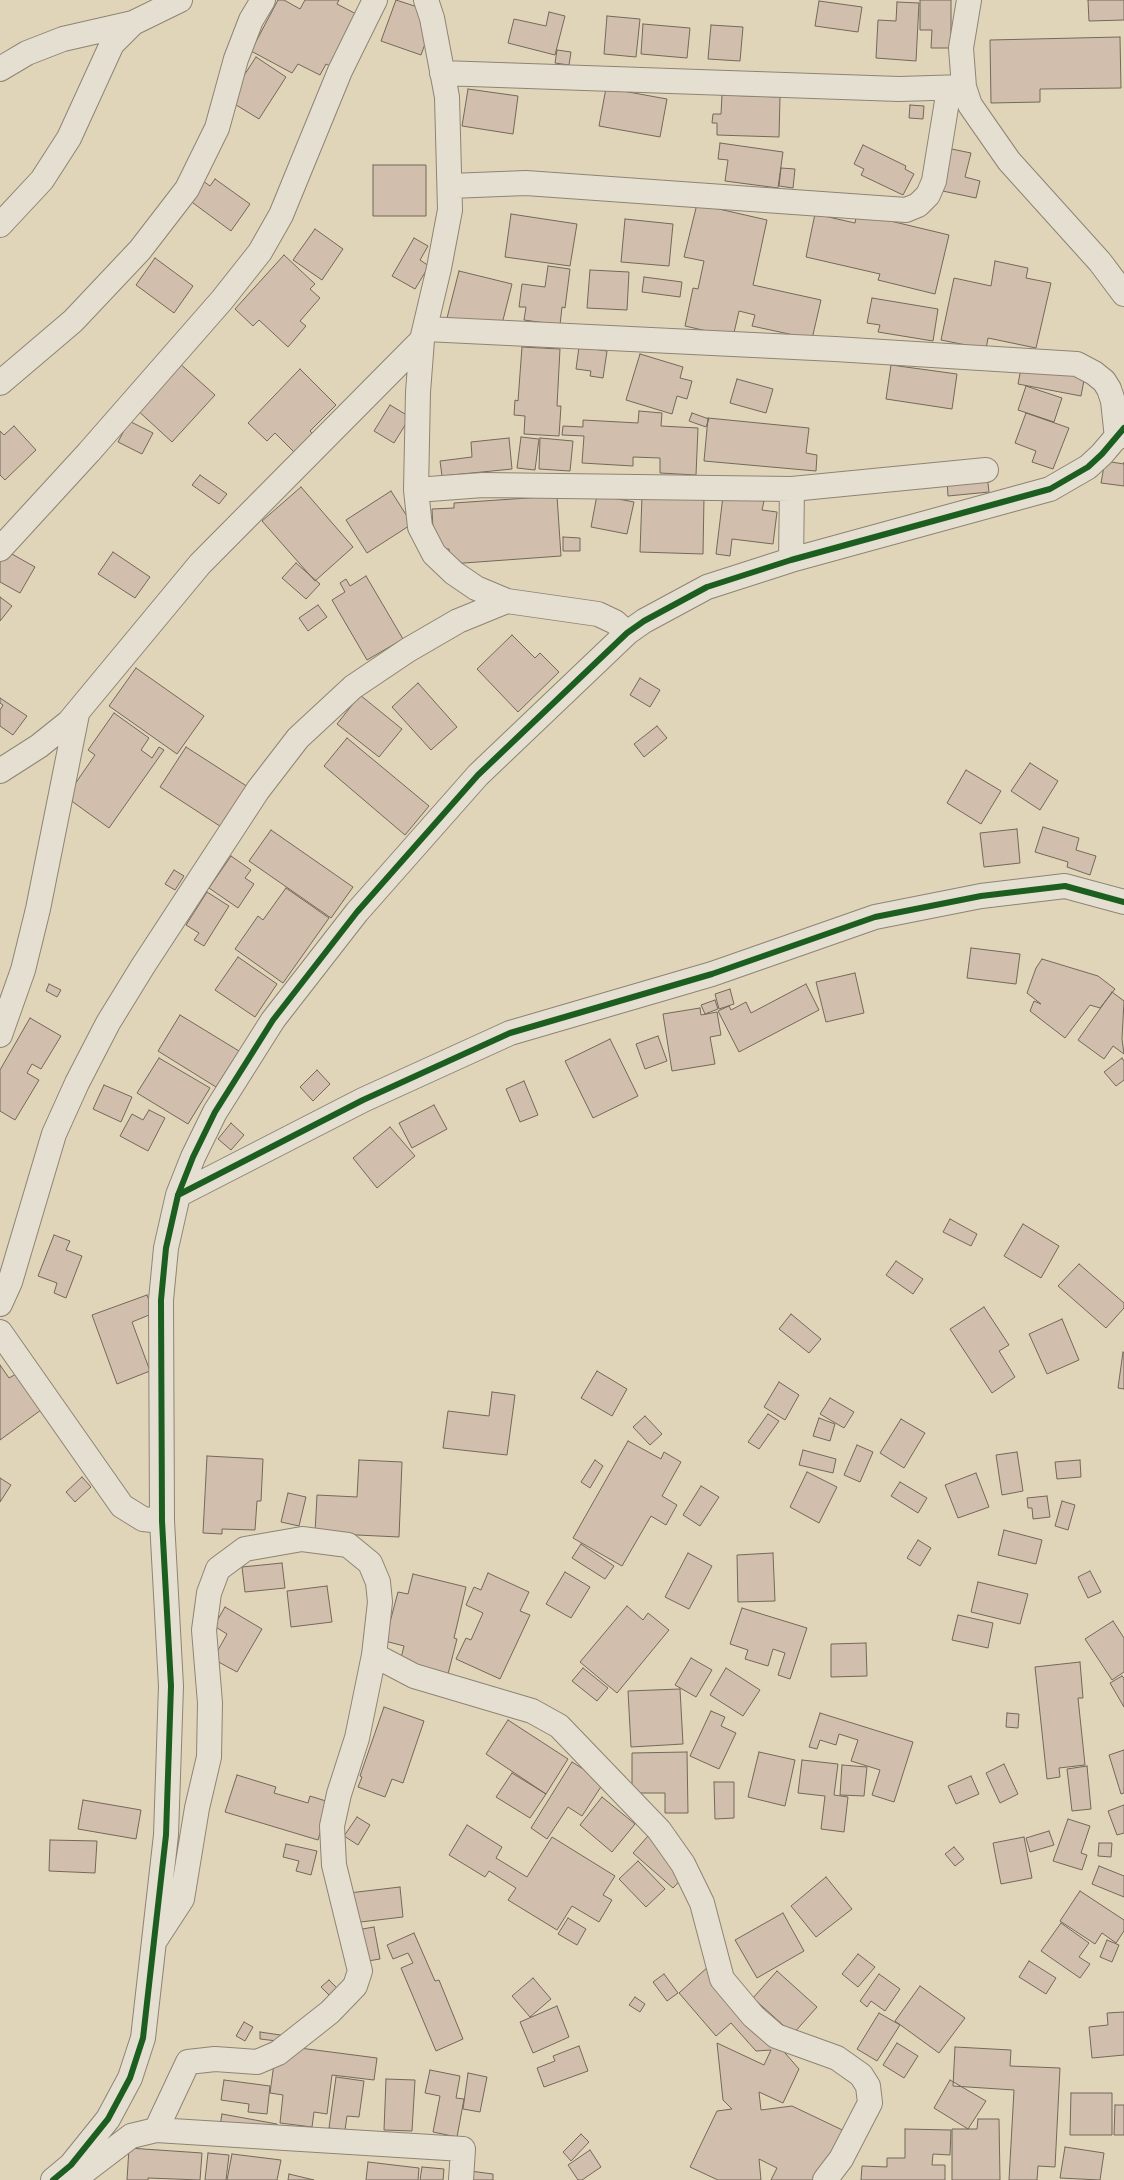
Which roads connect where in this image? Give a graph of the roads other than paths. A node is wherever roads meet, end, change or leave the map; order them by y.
1 (180, 0) edge
2 (263, 0) edge
3 (375, 0) edge
4 (426, 0) edge
5 (969, 0) edge
6 (133, 23) junction
7 (0, 70) edge
8 (442, 73) junction
9 (956, 88) junction
10 (450, 186) junction
11 (0, 225) edge
12 (1124, 294) edge
13 (424, 334) junction
14 (0, 383) edge
15 (1120, 433) edge
16 (986, 470) dead end
17 (792, 489) junction
18 (416, 490) junction
19 (0, 549) edge
20 (791, 560) junction
21 (507, 601) junction
22 (627, 633) junction
23 (77, 714) junction
24 (0, 771) edge
25 (1124, 902) edge
26 (0, 1035) edge
27 (178, 1195) junction
28 (0, 1304) edge
29 (0, 1332) edge
30 (7, 1355) edge
31 (162, 1521) junction
32 (374, 1655) junction
33 (152, 1944) junction
34 (156, 2130) junction
35 (58, 2176) edge
36 (461, 2180) edge
37 (825, 2180) edge

1 - 6 street
2 - 14 street
3 - 19 street
4 - 8 street
5 - 9 street
6 - 7 street
6 - 11 street
8 - 9 street
8 - 10 street
9 - 10 street
9 - 12 street
10 - 13 street
13 - 15 street
13 - 18 street
13 - 23 street
15 - 20 street
16 - 17 street
17 - 18 street
17 - 20 street
18 - 21 street
20 - 22 street
21 - 22 street
21 - 28 street
22 - 27 street
23 - 24 street
23 - 26 street
25 - 27 street
27 - 31 street
29 - 30 street
30 - 31 street
31 - 33 street
32 - 33 street
32 - 34 street
32 - 37 street
33 - 35 street
34 - 35 street
34 - 36 street

